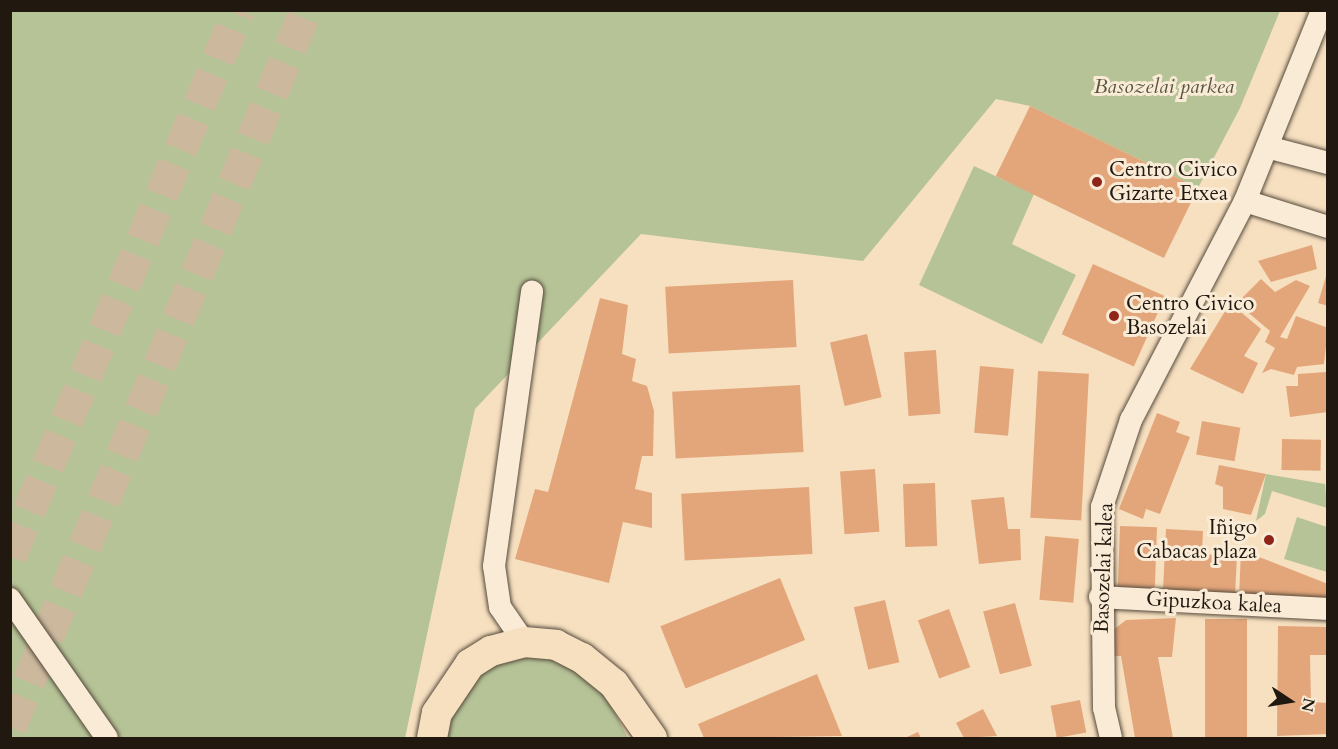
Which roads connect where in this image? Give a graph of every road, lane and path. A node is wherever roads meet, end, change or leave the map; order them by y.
1 (1322, 10) edge
2 (1267, 147) junction
3 (1328, 163) edge
4 (1245, 201) junction
5 (1328, 227) edge
6 (532, 292) dead end
7 (1100, 597) junction
8 (10, 599) edge
9 (1328, 609) edge
10 (524, 642) junction
11 (106, 738) edge
12 (432, 738) edge
13 (652, 738) edge
14 (1111, 738) edge

1 - 2 street, Basozelai kalea
2 - 3 street
2 - 4 street, Basozelai kalea
4 - 5 street
4 - 7 street, Basozelai kalea
6 - 10 street
7 - 9 street, Gipuzkoa kalea
7 - 14 street, Basozelai kalea
8 - 11 street
10 - 12 main road
10 - 13 main road

